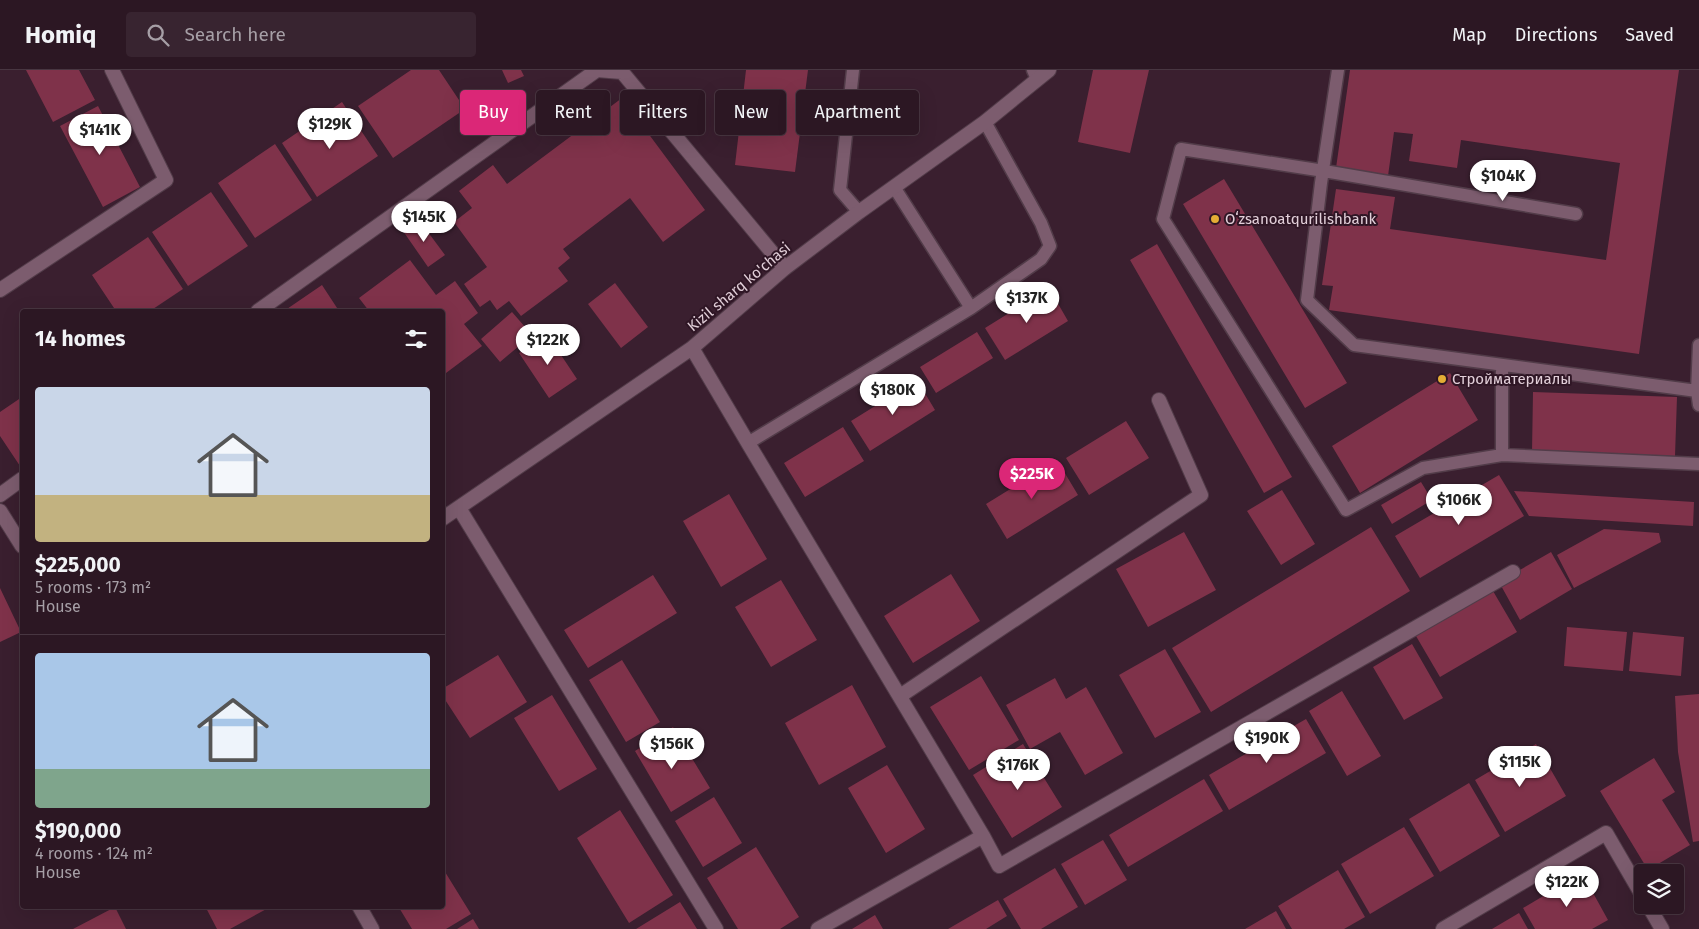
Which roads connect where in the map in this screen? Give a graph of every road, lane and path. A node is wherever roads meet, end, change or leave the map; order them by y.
1 (112, 70) edge
2 (853, 70) edge
3 (1049, 70) edge
4 (1338, 70) edge
5 (1035, 75) edge
6 (984, 122) junction
7 (1324, 171) junction
8 (894, 187) junction
9 (859, 212) junction
10 (1576, 214) dead end
11 (785, 268) junction
12 (0, 290) edge
13 (971, 308) junction
14 (261, 309) edge
15 (1699, 345) edge
16 (692, 348) junction
17 (1502, 365) junction
18 (1697, 391) junction
19 (1158, 400) dead end
20 (1699, 406) edge
21 (748, 443) junction
22 (1502, 455) junction
23 (1699, 464) edge
24 (20, 480) edge
25 (0, 495) edge
26 (459, 508) junction
27 (0, 511) edge
28 (445, 517) edge
29 (20, 543) edge
30 (1513, 572) dead end
31 (900, 696) junction
32 (984, 836) junction
33 (1634, 881) edge
34 (361, 909) edge
35 (1653, 914) edge
36 (372, 929) edge
37 (716, 929) edge
38 (818, 929) edge
39 (1443, 929) edge
40 (1662, 929) edge

1 - 12 street
2 - 9 lane
3 - 5 street, Kizil sharq ko'chasi
4 - 7 lane
5 - 6 street, Kizil sharq ko'chasi
6 - 8 street, Kizil sharq ko'chasi
6 - 13 lane
7 - 10 lane
7 - 17 lane
7 - 22 lane
8 - 9 street, Kizil sharq ko'chasi
8 - 13 lane
9 - 11 street, Kizil sharq ko'chasi
11 - 14 street
11 - 16 street, Kizil sharq ko'chasi
13 - 21 lane
15 - 18 lane
16 - 21 street
16 - 26 street, Kizil sharq ko'chasi
17 - 18 lane
17 - 22 lane
18 - 20 lane
19 - 31 street
21 - 31 street
22 - 23 lane
24 - 25 street
26 - 28 street, Kizil sharq ko'chasi
26 - 37 street
27 - 29 street
30 - 32 street
31 - 32 street
32 - 38 street
33 - 39 street
34 - 36 street
35 - 40 street

